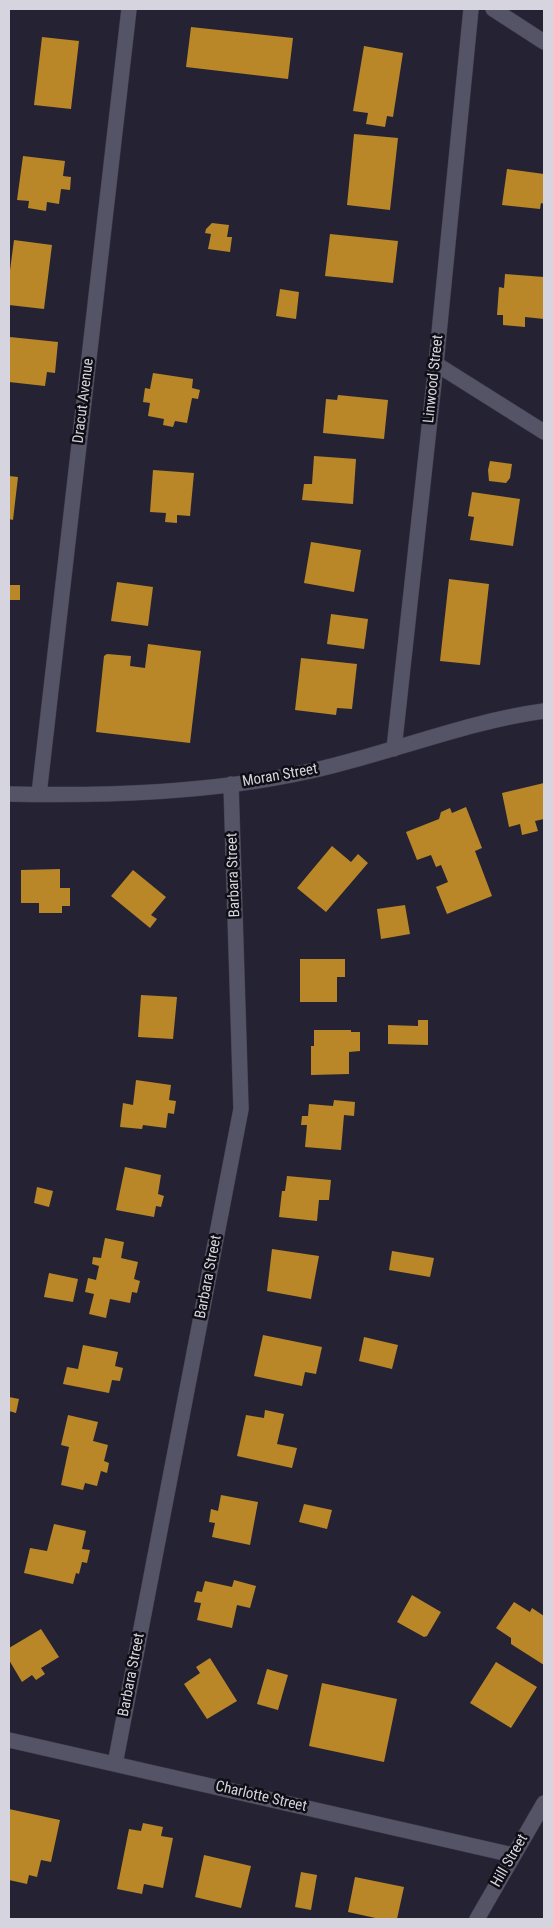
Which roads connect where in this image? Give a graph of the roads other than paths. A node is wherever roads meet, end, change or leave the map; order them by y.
1 (129, 9) edge
2 (471, 9) edge
3 (493, 9) edge
4 (544, 42) edge
5 (436, 364) junction
6 (544, 432) edge
7 (544, 711) edge
8 (394, 749) junction
9 (231, 784) junction
10 (9, 794) edge
11 (39, 794) junction
12 (9, 1740) edge
13 (115, 1764) junction
14 (544, 1802) edge
15 (513, 1855) junction
16 (477, 1919) edge

1 - 11 street, Dracut Avenue
2 - 5 street, Linwood Street
3 - 4 street
5 - 6 street
5 - 8 street, Linwood Street
7 - 8 street, Moran Street
8 - 9 street, Moran Street
9 - 11 street, Moran Street
9 - 13 street, Barbara Street
10 - 11 street, Moran Street
12 - 13 street, Charlotte Street
13 - 15 street, Charlotte Street
14 - 15 street, Hill Street
15 - 16 street, Hill Street

